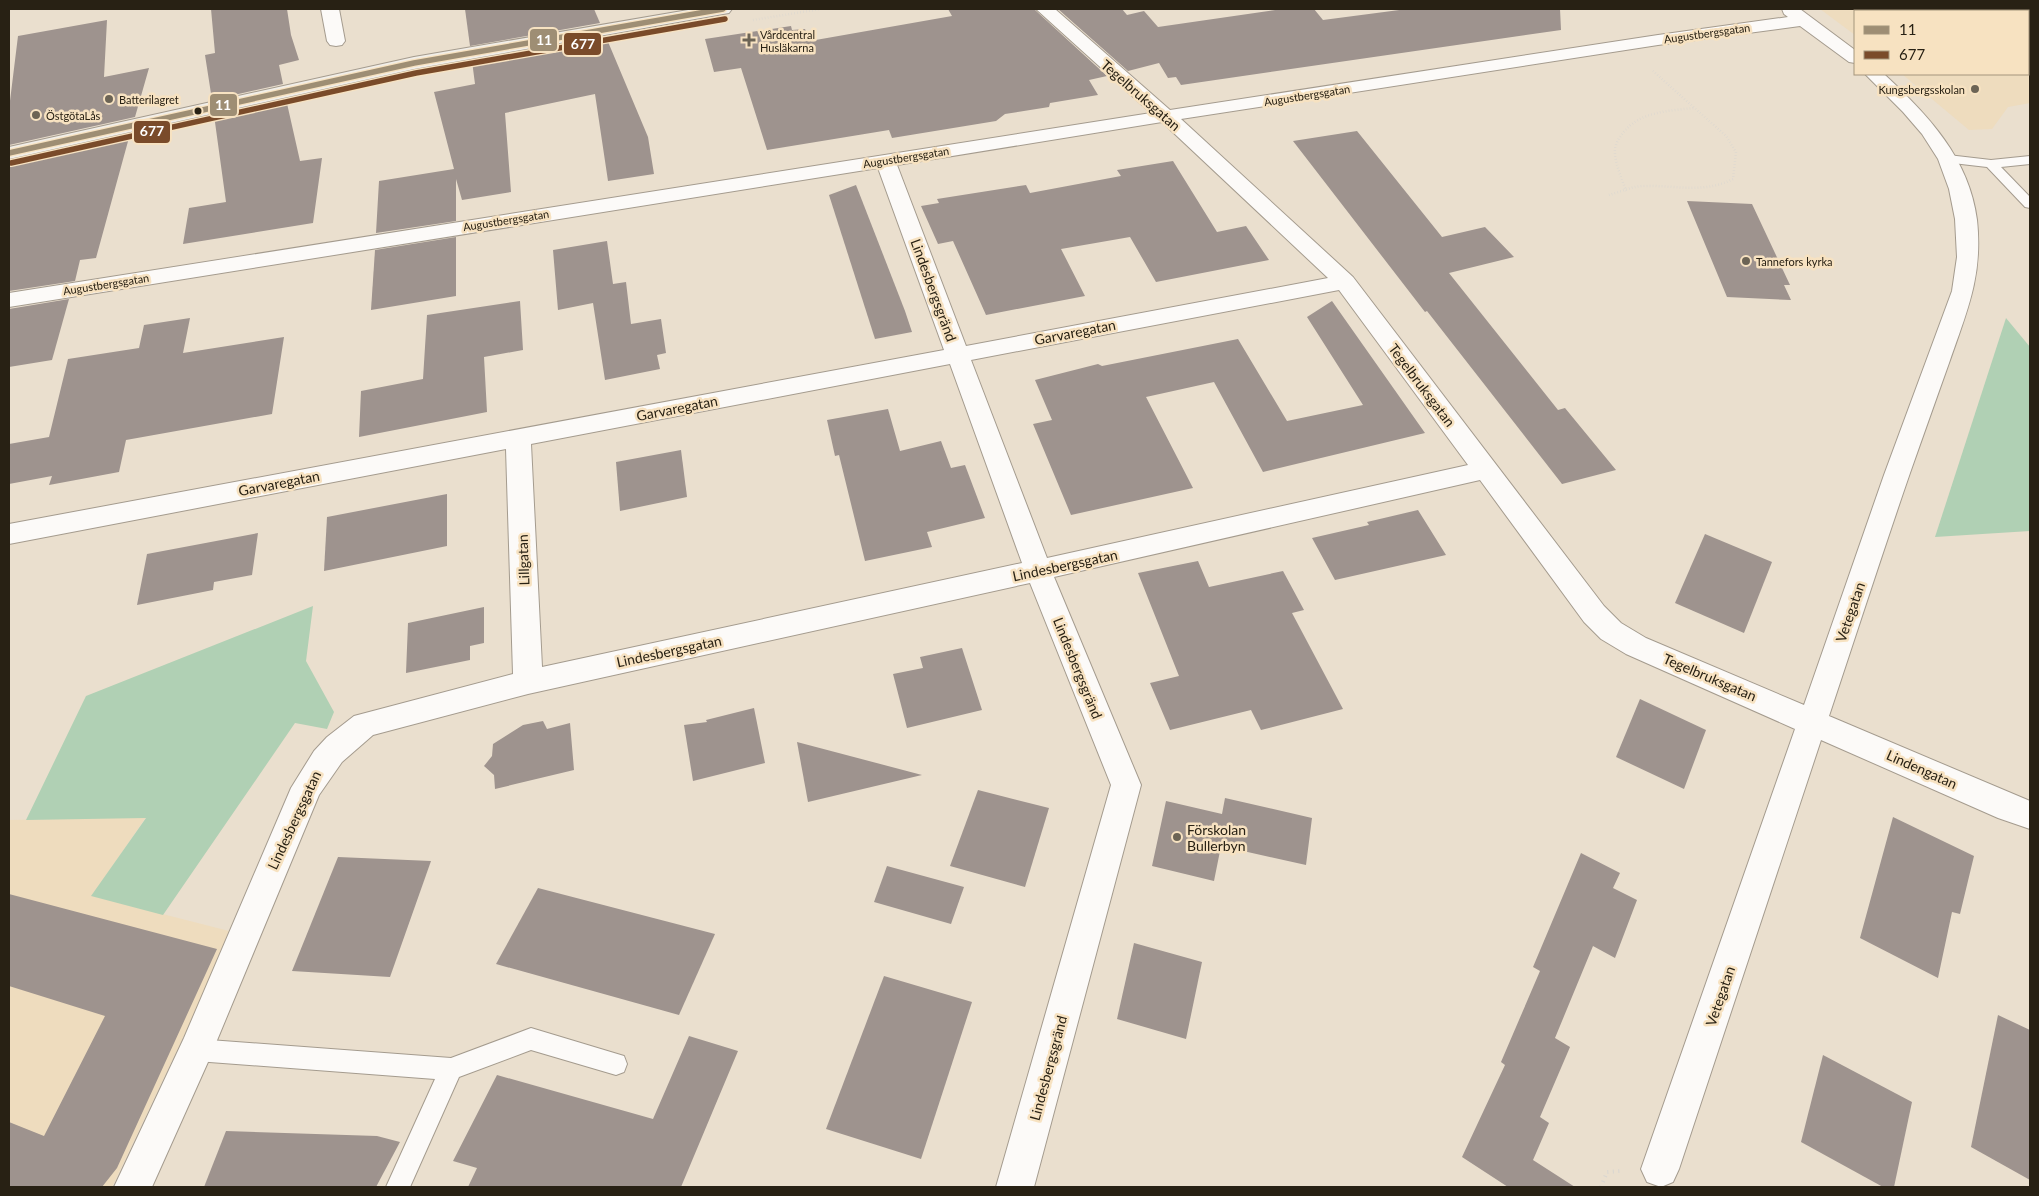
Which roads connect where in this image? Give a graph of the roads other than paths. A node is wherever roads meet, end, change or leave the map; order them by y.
1 (330, 9) edge
2 (723, 9) edge
3 (1045, 9) edge
4 (1789, 9) edge
5 (1805, 20) junction
6 (336, 41) dead end
7 (1854, 57) edge
8 (1875, 75) edge
9 (1166, 116) junction
10 (9, 153) edge
11 (1948, 159) junction
12 (885, 160) junction
13 (2030, 160) edge
14 (1991, 164) junction
15 (2030, 204) edge
16 (1345, 282) junction
17 (9, 300) edge
18 (958, 354) junction
19 (518, 438) junction
20 (1485, 470) junction
21 (9, 534) edge
22 (1038, 570) junction
23 (528, 682) junction
24 (1814, 723) junction
25 (2030, 815) edge
26 (196, 1050) junction
27 (616, 1064) dead end
28 (452, 1069) junction
29 (1660, 1170) dead end
30 (134, 1187) edge
31 (398, 1187) edge
32 (1015, 1187) edge

1 - 6 street
2 - 10 main road
3 - 9 street, Tegelbruksgatan
4 - 5 street
5 - 7 street
5 - 9 street, Augustbergsgatan
8 - 11 street, Vetegatan
9 - 12 street, Augustbergsgatan
9 - 16 street, Tegelbruksgatan
11 - 14 lane
11 - 24 street, Vetegatan
12 - 17 street, Augustbergsgatan
12 - 18 street, Lindesbergsgränd
13 - 14 lane
14 - 15 lane
16 - 18 street, Garvaregatan
16 - 20 street, Tegelbruksgatan
18 - 19 street, Garvaregatan
18 - 22 street, Lindesbergsgränd
19 - 21 street, Garvaregatan
19 - 23 street, Lillgatan
20 - 22 street, Lindesbergsgatan
20 - 24 street, Tegelbruksgatan
22 - 23 street, Lindesbergsgatan
22 - 32 street, Lindesbergsgränd
23 - 26 street, Lindesbergsgatan
24 - 25 street, Lindengatan
24 - 29 street, Vetegatan
26 - 28 lane
26 - 30 street, Lindesbergsgatan
27 - 28 lane
28 - 31 lane

